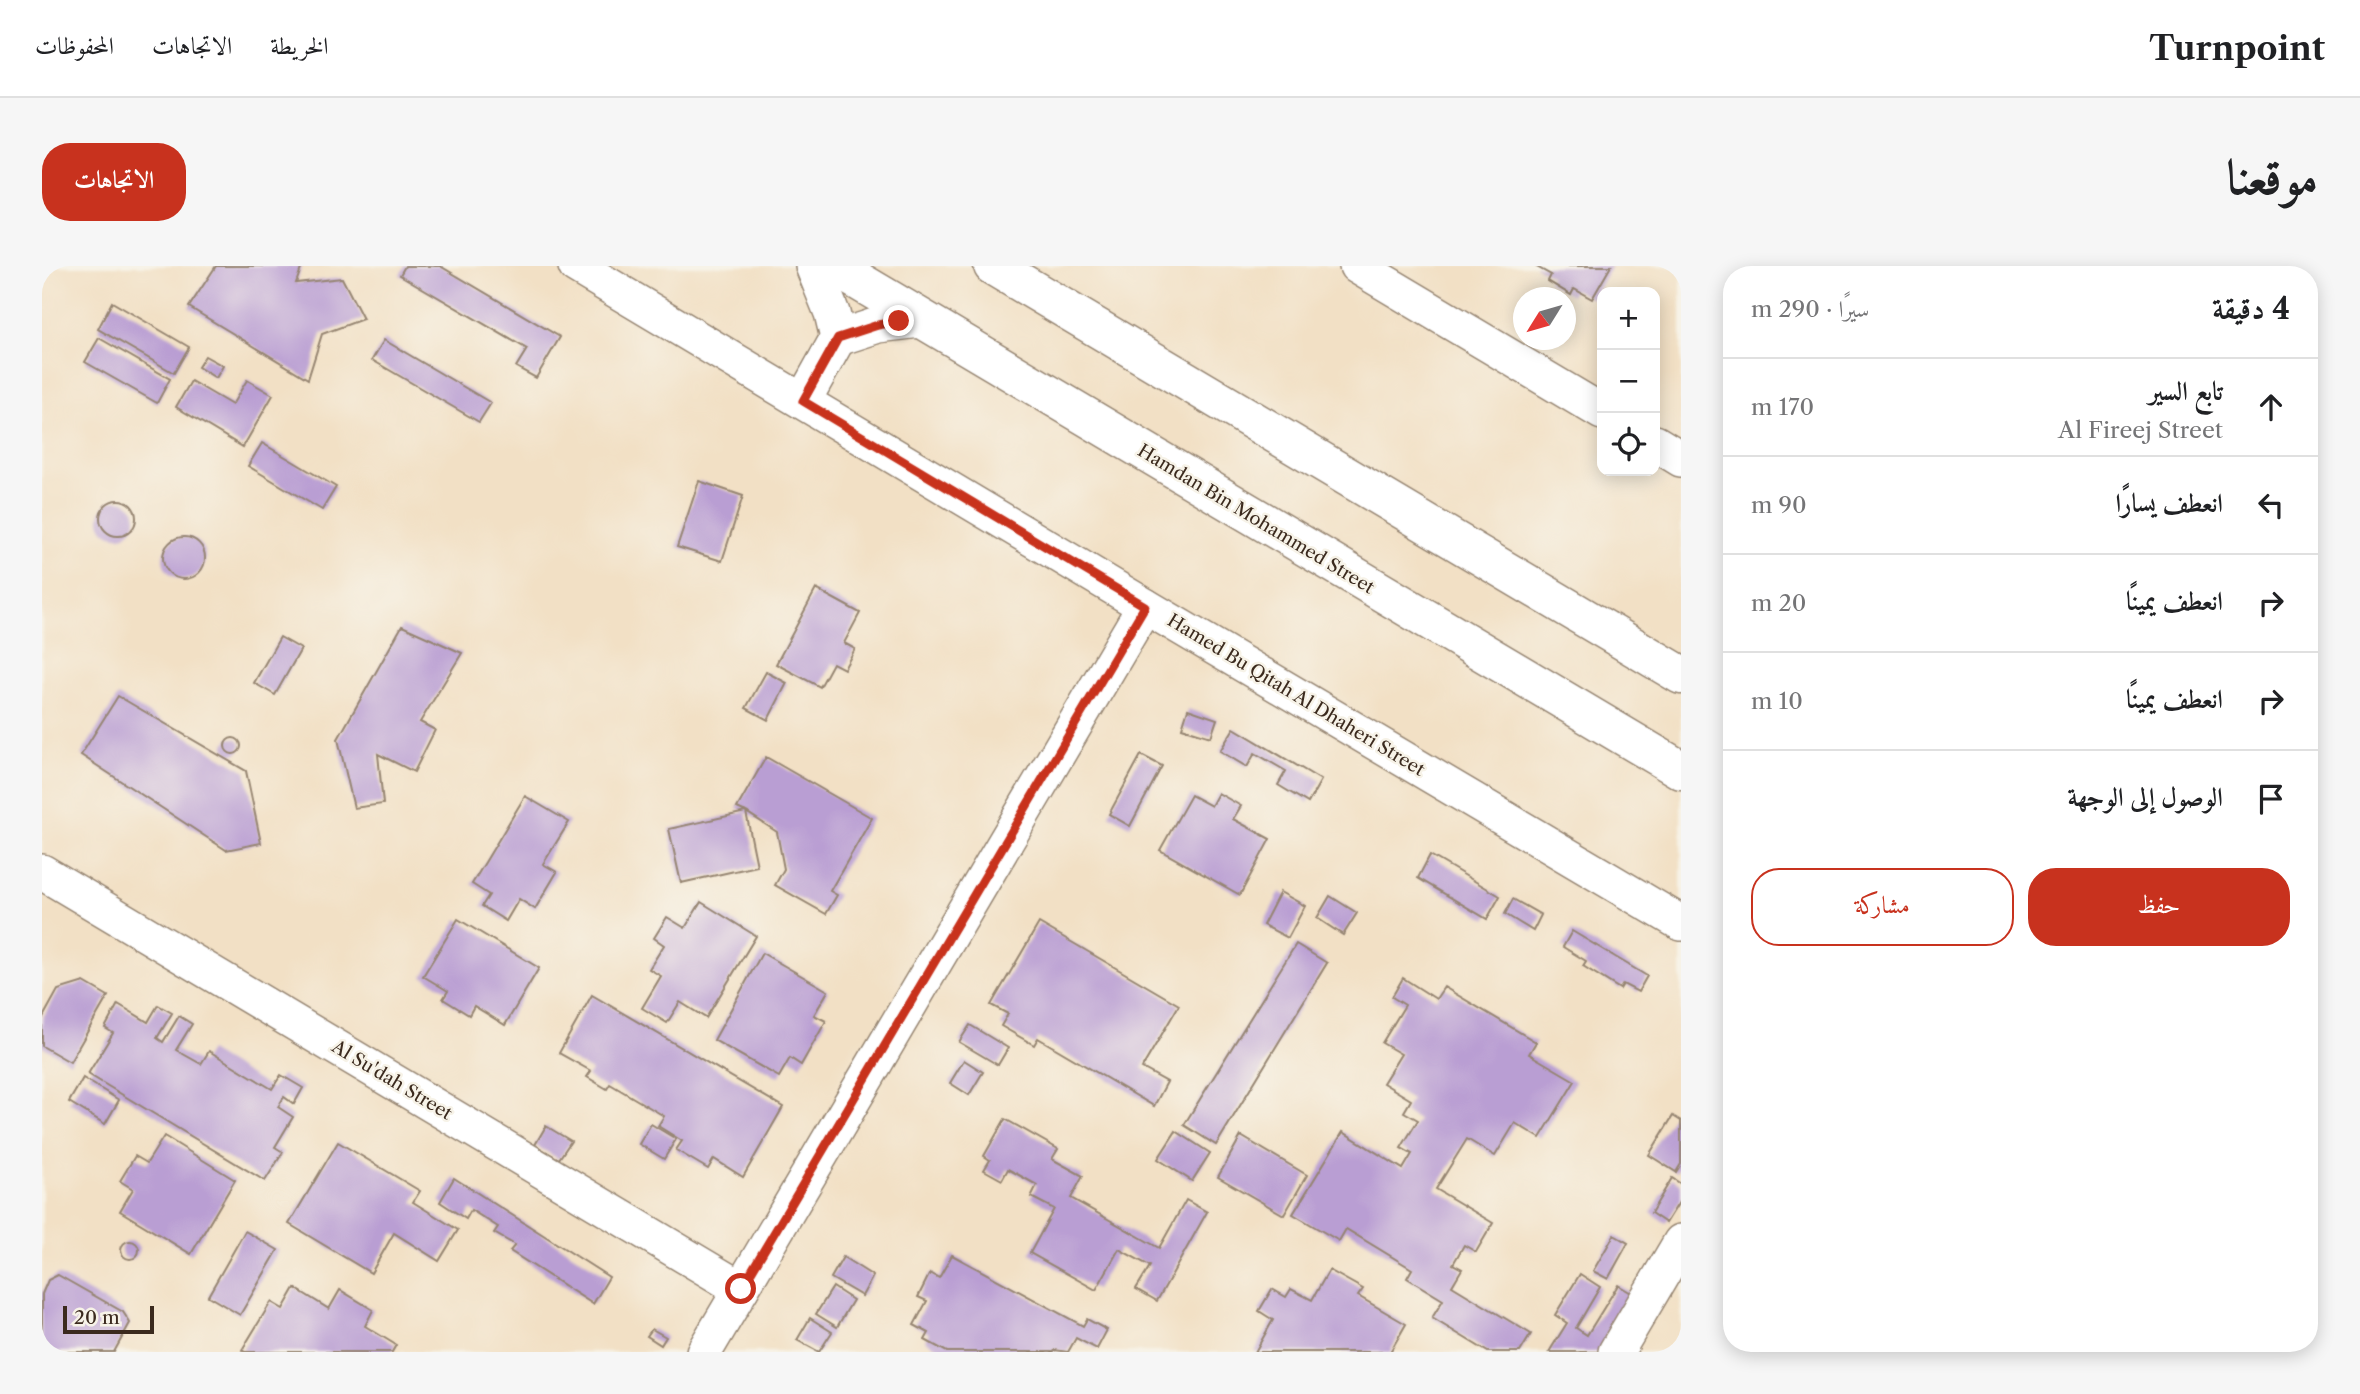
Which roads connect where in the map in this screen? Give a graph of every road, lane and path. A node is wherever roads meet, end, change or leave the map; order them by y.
1 (576, 266) edge
2 (813, 266) edge
3 (833, 266) edge
4 (993, 266) edge
5 (1357, 266) edge
6 (920, 320) junction
7 (838, 338) junction
8 (803, 401) junction
9 (1597, 409) edge
10 (1660, 446) edge
11 (1681, 459) edge
12 (1145, 606) junction
13 (1681, 675) edge
14 (1681, 770) edge
15 (42, 872) edge
16 (1681, 923) edge
17 (1681, 1242) edge
18 (741, 1289) junction
19 (704, 1352) edge
20 (1616, 1352) edge

1 - 8 street, Hamed Bu Qitah Al Dhaheri Street
2 - 7 street
3 - 6 main road, Hamdan Bin Mohammed Street
4 - 13 main road
5 - 9 street
6 - 7 street
6 - 14 main road, Hamdan Bin Mohammed Street
7 - 8 street
8 - 12 street, Hamed Bu Qitah Al Dhaheri Street
10 - 11 street
12 - 16 street, Hamed Bu Qitah Al Dhaheri Street
12 - 18 street
15 - 18 street, Al Su'dah Street
17 - 20 street
18 - 19 street

